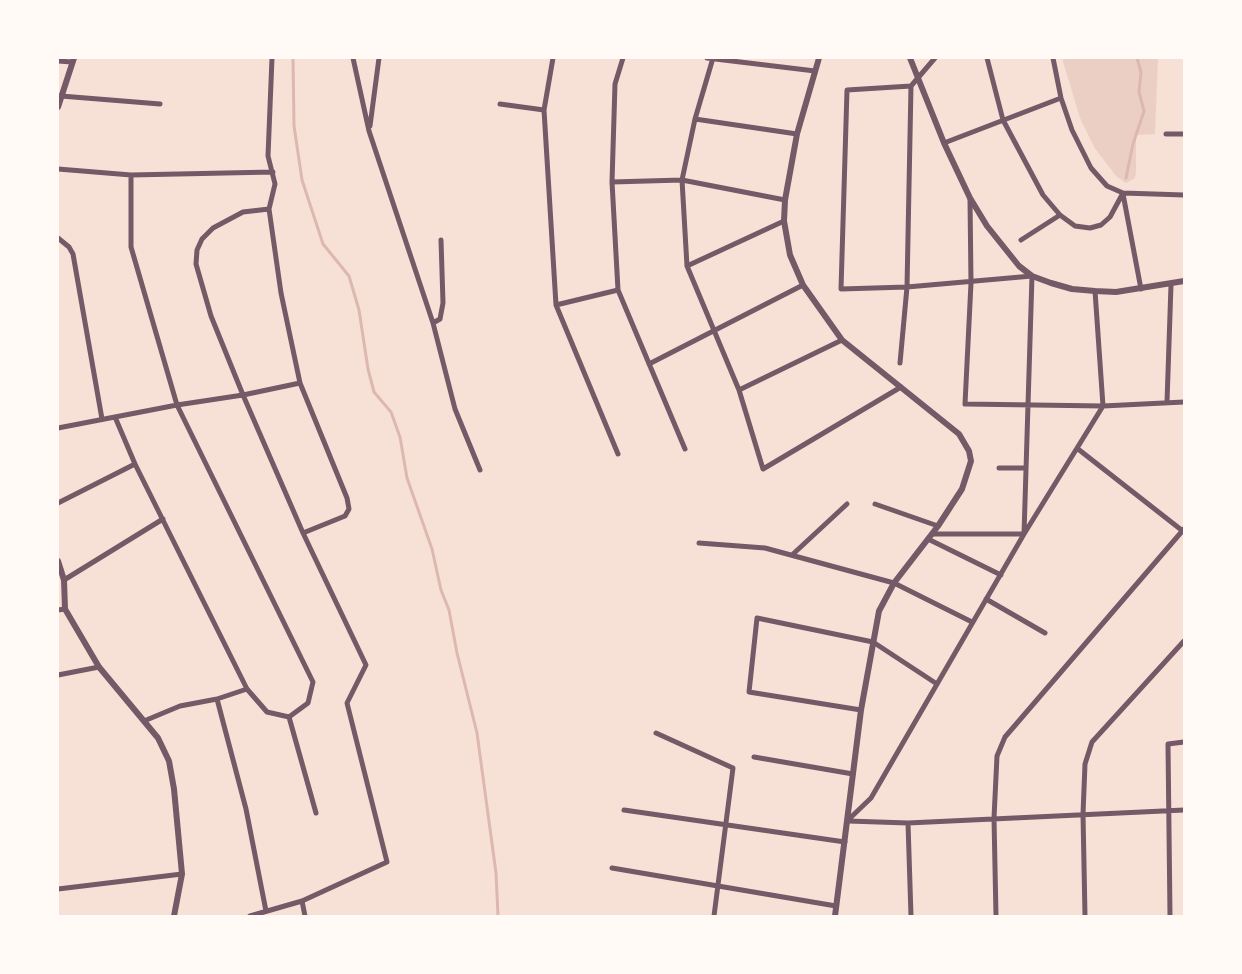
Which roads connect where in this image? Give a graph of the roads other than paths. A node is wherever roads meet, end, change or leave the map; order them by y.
1 (272, 58) edge
2 (354, 58) edge
3 (379, 58) edge
4 (553, 58) edge
5 (624, 58) edge
6 (711, 58) edge
7 (819, 58) edge
8 (910, 58) edge
9 (935, 58) edge
10 (987, 58) edge
11 (1052, 58) edge
12 (73, 60) edge
13 (58, 61) edge
14 (815, 71) junction
15 (918, 80) junction
16 (911, 86) junction
17 (61, 96) junction
18 (1061, 98) junction
19 (160, 104) dead end
20 (500, 104) dead end
21 (58, 107) edge
22 (544, 110) junction
23 (695, 120) junction
24 (1003, 120) junction
25 (369, 130) junction
26 (798, 134) junction
27 (1166, 134) dead end
28 (1184, 134) edge
29 (944, 143) junction
30 (58, 169) edge
31 (273, 172) junction
32 (131, 175) junction
33 (682, 180) junction
34 (612, 182) junction
35 (1123, 193) junction
36 (1184, 194) edge
37 (970, 198) junction
38 (785, 200) junction
39 (269, 208) junction
40 (1060, 215) junction
41 (784, 221) junction
42 (58, 238) edge
43 (441, 240) dead end
44 (1021, 240) dead end
45 (687, 266) junction
46 (1032, 276) junction
47 (1184, 281) edge
48 (971, 283) junction
49 (803, 285) junction
50 (1170, 285) junction
51 (907, 287) junction
52 (1141, 289) junction
53 (618, 290) junction
54 (1094, 291) junction
55 (556, 305) junction
56 (433, 323) junction
57 (712, 331) junction
58 (842, 340) junction
59 (900, 363) dead end
60 (650, 364) junction
61 (300, 382) junction
62 (901, 387) junction
63 (739, 390) junction
64 (243, 395) junction
65 (1167, 402) junction
66 (1184, 402) edge
67 (177, 405) junction
68 (1030, 406) junction
69 (1103, 406) junction
70 (114, 417) junction
71 (102, 419) junction
72 (58, 428) edge
73 (685, 449) dead end
74 (1078, 449) junction
75 (618, 454) dead end
76 (135, 464) junction
77 (999, 468) dead end
78 (1026, 468) junction
79 (480, 470) dead end
80 (58, 503) edge
81 (847, 504) dead end
82 (875, 504) dead end
83 (163, 520) junction
84 (938, 526) junction
85 (1184, 531) edge
86 (304, 533) junction
87 (1024, 534) junction
88 (930, 536) junction
89 (699, 543) dead end
90 (792, 555) junction
91 (58, 561) edge
92 (1000, 575) junction
93 (64, 580) junction
94 (894, 583) junction
95 (986, 599) junction
96 (65, 609) junction
97 (58, 610) edge
98 (972, 622) junction
99 (1045, 633) dead end
100 (1184, 641) edge
101 (873, 642) junction
102 (99, 667) junction
103 (58, 675) edge
104 (937, 684) junction
105 (247, 688) junction
106 (217, 699) junction
107 (861, 710) junction
108 (288, 717) junction
109 (144, 721) junction
110 (656, 733) dead end
111 (1184, 742) edge
112 (754, 757) dead end
113 (853, 774) junction
114 (624, 810) dead end
115 (1169, 810) junction
116 (1184, 810) edge
117 (316, 813) dead end
118 (1083, 814) junction
119 (994, 818) junction
120 (847, 821) junction
121 (908, 823) junction
122 (725, 826) junction
123 (844, 842) junction
124 (612, 868) dead end
125 (182, 874) junction
126 (718, 886) junction
127 (58, 889) edge
128 (302, 901) junction
129 (836, 906) junction
130 (266, 911) junction
131 (174, 916) edge
132 (250, 916) edge
133 (305, 916) edge
134 (714, 916) edge
135 (835, 916) edge
136 (911, 916) edge
137 (996, 916) edge
138 (1085, 916) edge
139 (1170, 916) edge

1 - 31 street
2 - 25 street
3 - 25 street
4 - 22 street
5 - 34 street
6 - 14 street
6 - 23 street
7 - 14 street
8 - 15 street
9 - 15 street
10 - 24 street
11 - 18 street
12 - 13 street
12 - 17 street
14 - 26 street
15 - 16 street
15 - 29 street
16 - 51 street
16 - 51 street
17 - 19 street
17 - 21 street
18 - 24 street
18 - 35 street
20 - 22 street
22 - 55 street
23 - 26 street
23 - 33 street
24 - 29 street
24 - 40 street
25 - 56 street
26 - 38 street
27 - 28 street
29 - 37 street
30 - 32 street
31 - 32 street
31 - 39 street
32 - 67 street
33 - 34 street
33 - 38 street
33 - 45 street
34 - 53 street
35 - 36 street
35 - 40 street
35 - 52 street
37 - 46 street
37 - 48 street
38 - 41 street
39 - 61 street
39 - 64 street
40 - 44 street
41 - 45 street
41 - 49 street
42 - 71 street
43 - 56 street
45 - 57 street
46 - 48 street
46 - 54 street
46 - 68 street
47 - 50 street
48 - 51 street
48 - 68 street
49 - 57 street
49 - 58 street
50 - 52 street
50 - 65 street
51 - 59 street
52 - 54 street
53 - 55 street
53 - 60 street
54 - 69 street
55 - 75 street
56 - 79 street
57 - 60 street
57 - 63 street
58 - 62 street
58 - 63 street
60 - 73 street
61 - 64 street
61 - 86 street
62 - 63 street
62 - 84 street
64 - 67 street
64 - 86 street
65 - 66 street
65 - 69 street
67 - 70 street
67 - 108 street
68 - 69 street
68 - 78 street
69 - 74 street
70 - 71 street
70 - 76 street
71 - 72 street
74 - 85 street
74 - 87 street
76 - 80 street
76 - 83 street
77 - 78 street
78 - 87 street
81 - 90 street
82 - 84 street
83 - 93 street
83 - 105 street
84 - 88 street
85 - 119 street
86 - 128 street
87 - 88 street
87 - 92 street
88 - 92 street
88 - 94 street
89 - 90 street
90 - 94 street
91 - 93 street
92 - 95 street
93 - 96 street
94 - 98 street
94 - 101 street
95 - 98 street
95 - 99 street
96 - 97 street
96 - 102 street
98 - 104 street
100 - 118 street
101 - 104 street
101 - 107 street
101 - 107 street
102 - 103 street
102 - 109 street
104 - 120 street
105 - 106 street
105 - 108 street
106 - 109 street
106 - 130 street
107 - 113 street
108 - 117 street
109 - 125 street
110 - 122 street
111 - 115 street
112 - 113 street
113 - 120 street
114 - 122 street
115 - 116 street
115 - 118 street
115 - 139 street
118 - 119 street
118 - 138 street
119 - 121 street
119 - 137 street
120 - 121 street
120 - 123 street
121 - 136 street
122 - 123 street
122 - 126 street
123 - 129 street
124 - 126 street
125 - 127 street
125 - 131 street
126 - 129 street
126 - 134 street
128 - 130 street
128 - 133 street
129 - 135 street
130 - 132 street

